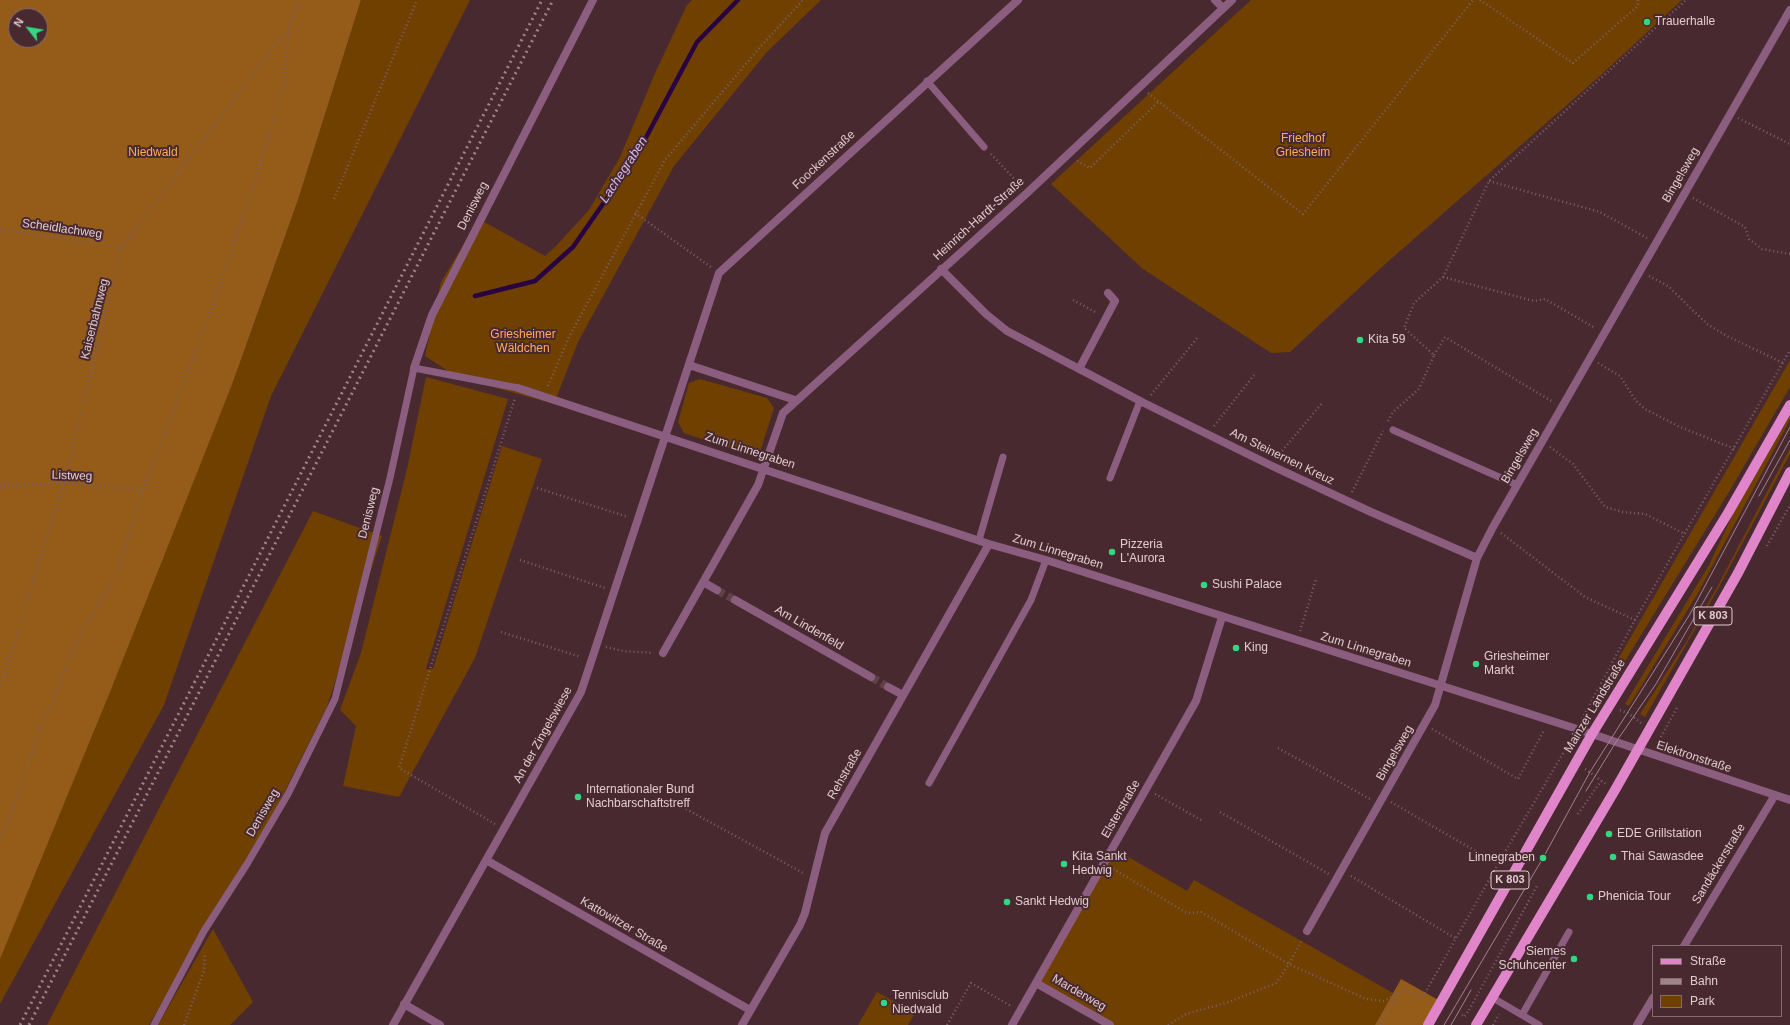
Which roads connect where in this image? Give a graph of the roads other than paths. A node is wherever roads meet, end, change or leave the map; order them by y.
1 (593, 0) edge
2 (1018, 0) edge
3 (1215, 0) edge
4 (1232, 0) edge
5 (1223, 8) junction
6 (1790, 10) edge
7 (927, 81) junction
8 (984, 146) road end
9 (941, 269) junction
10 (1108, 293) dead end
11 (689, 365) junction
12 (414, 368) junction
13 (1079, 369) junction
14 (518, 388) joint
15 (795, 400) junction
16 (1142, 402) junction
17 (1790, 405) edge
18 (1393, 430) dead end
19 (665, 436) junction
20 (1003, 457) dead end
21 (764, 469) junction
22 (1790, 472) edge
23 (1110, 478) dead end
24 (1517, 485) junction
25 (979, 540) junction
26 (989, 544) junction
27 (1477, 558) junction
28 (1046, 560) junction
29 (703, 582) junction
30 (717, 590) tunnel mouth
31 (735, 600) tunnel mouth
32 (1222, 617) junction
33 (663, 653) road end
34 (871, 677) tunnel mouth
35 (1440, 686) junction
36 (888, 687) tunnel mouth
37 (903, 696) junction
38 (1592, 734) junction
39 (1637, 750) junction
40 (929, 783) dead end
41 (1775, 795) junction
42 (1790, 800) edge
43 (486, 860) junction
44 (1307, 931) road end
45 (1569, 932) dead end
46 (1685, 945) edge
47 (1036, 983) junction
48 (1492, 998) junction
49 (1652, 1000) edge
50 (404, 1004) junction
51 (750, 1010) junction
52 (1522, 1015) junction
53 (154, 1025) edge
54 (392, 1025) edge
55 (440, 1025) edge
56 (742, 1025) edge
57 (1012, 1025) edge
58 (1110, 1025) edge
59 (1428, 1025) edge
60 (1476, 1025) edge
61 (1539, 1025) edge
62 (1637, 1025) edge

1 - 12 street, Denisweg
2 - 7 street, Foockenstraße
3 - 5 street
4 - 5 street, Heinrich-Hardt-Straße
5 - 9 street, Heinrich-Hardt-Straße
6 - 24 street, Bingelsweg
7 - 8 lane
7 - 11 street, Foockenstraße
9 - 13 street, Am Steinernen Kreuz
9 - 15 street, Heinrich-Hardt-Straße
10 - 13 street
11 - 15 street
11 - 19 street, Foockenstraße
12 - 14 lane
12 - 53 lane, Denisweg
13 - 16 street, Am Steinernen Kreuz
14 - 19 street, Zum Linnegraben
15 - 21 street, Heinrich-Hardt-Straße
16 - 23 lane
16 - 27 street, Am Steinernen Kreuz
17 - 38 main road, Mainzer Landstraße / K 803
18 - 24 lane
19 - 21 street, Zum Linnegraben
19 - 43 street, An der Zingelswiese
20 - 25 lane
21 - 25 street, Zum Linnegraben
21 - 29 street
22 - 39 main road, K 803
24 - 27 street, Bingelsweg
25 - 26 street, Zum Linnegraben
26 - 28 street, Zum Linnegraben
26 - 37 street, Rehstraße
27 - 35 street, Bingelsweg
28 - 32 street, Zum Linnegraben
28 - 40 lane
29 - 30 street
29 - 33 street
31 - 34 street, Am Lindenfeld
32 - 35 street, Zum Linnegraben
32 - 47 street, Elsterstraße
35 - 38 street, Zum Linnegraben
35 - 44 street, Bingelsweg
36 - 37 street
37 - 51 street, Rehstraße
38 - 39 street, Elektronstraße
38 - 59 main road, Mainzer Landstraße / K 803
39 - 41 street, Elektronstraße
39 - 48 main road, K 803
41 - 42 street, Elektronstraße
41 - 46 street, Sandäckerstraße
43 - 50 street, An der Zingelswiese
43 - 51 street, Kattowitzer Straße
45 - 52 lane
47 - 57 street, Elsterstraße
47 - 58 street, Marderweg
48 - 52 lane
48 - 60 main road, K 803
49 - 62 street
50 - 54 street, An der Zingelswiese
50 - 55 street
51 - 56 street, Rehstraße
52 - 61 lane

